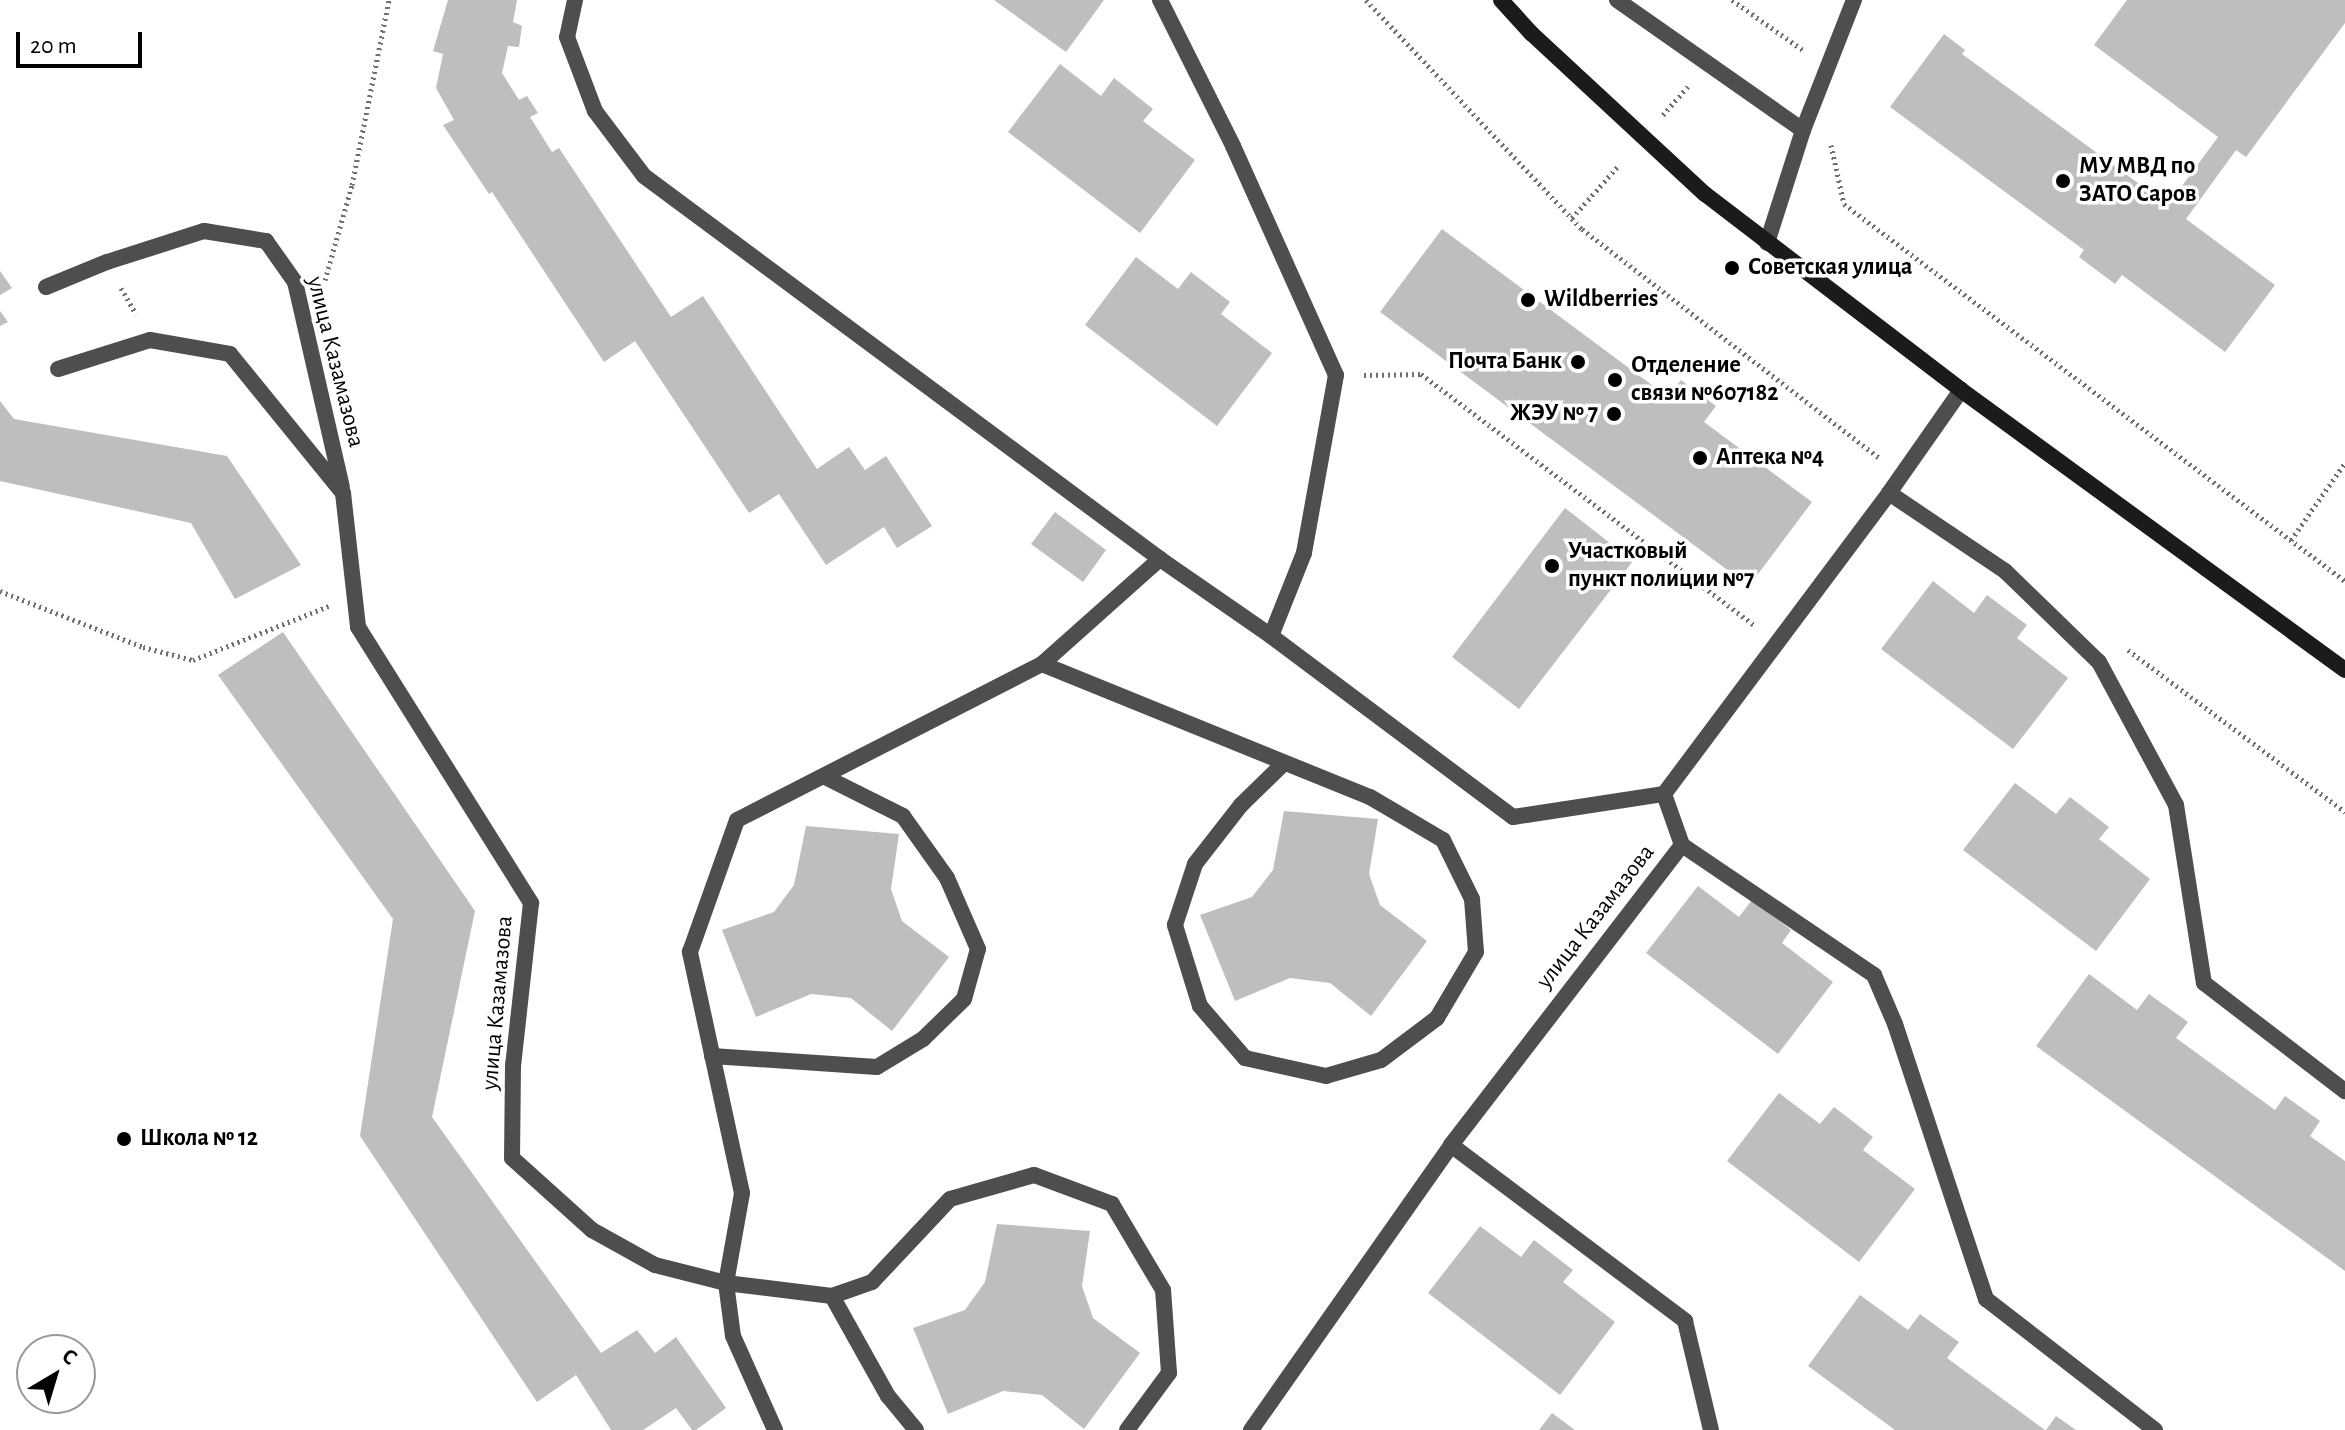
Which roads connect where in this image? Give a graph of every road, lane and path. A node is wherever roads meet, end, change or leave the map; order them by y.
1 (389, 0) edge
2 (575, 0) edge
3 (1160, 0) edge
4 (1366, 0) edge
5 (1501, 0) edge
6 (1617, 0) edge
7 (1732, 0) edge
8 (1854, 0) edge
9 (1696, 76) dead end
10 (1818, 89) junction
11 (1662, 116) dead end
12 (1803, 130) junction
13 (1830, 143) dead end
14 (1619, 165) dead end
15 (1572, 218) junction
16 (1767, 243) junction
17 (107, 262) junction
18 (46, 287) dead end
19 (309, 339) junction
20 (150, 340) junction
21 (58, 369) dead end
22 (1336, 375) junction
23 (1961, 390) junction
24 (2345, 463) edge
25 (1901, 476) junction
26 (343, 493) junction
27 (1889, 493) junction
28 (2291, 540) junction
29 (1160, 559) junction
30 (2345, 581) edge
31 (0, 591) edge
32 (354, 596) junction
33 (1271, 636) junction
34 (1778, 642) junction
35 (2124, 646) dead end
36 (1042, 664) junction
37 (2345, 670) edge
38 (1282, 765) junction
39 (823, 776) junction
40 (1664, 794) junction
41 (2345, 812) edge
42 (1682, 845) junction
43 (712, 1056) junction
44 (2345, 1091) edge
45 (1451, 1145) junction
46 (726, 1283) junction
47 (832, 1296) junction
48 (775, 1430) edge
49 (916, 1430) edge
50 (1127, 1430) edge
51 (1251, 1430) edge
52 (1711, 1430) edge
53 (2155, 1430) edge

1 - 19 path
2 - 29 street
3 - 22 street
4 - 15 path
5 - 16 street
6 - 12 street
7 - 10 path
8 - 10 street
9 - 11 path
10 - 12 street
12 - 16 street
13 - 28 path
14 - 15 path
15 - 25 path
16 - 23 street
17 - 18 street, улица Казамазова
17 - 19 street, улица Казамазова
17 - 20 path
19 - 26 street, улица Казамазова
20 - 21 street, улица Казамазова
20 - 26 street, улица Казамазова
22 - 33 street
22 - 34 path
23 - 25 street
23 - 37 street
24 - 28 path
25 - 27 street
26 - 32 street, улица Казамазова
27 - 34 street
27 - 44 street
28 - 30 path
29 - 33 street
29 - 36 street
31 - 32 path
32 - 46 street, улица Казамазова
33 - 40 street
34 - 40 street
35 - 41 path
36 - 38 street
36 - 39 street
38 - 38 street
39 - 43 street
39 - 43 street
40 - 42 street, улица Казамазова
42 - 45 street, улица Казамазова
42 - 53 street
43 - 46 street
45 - 51 street, улица Казамазова
45 - 52 street
46 - 47 street
46 - 48 street
47 - 49 street
47 - 50 street

